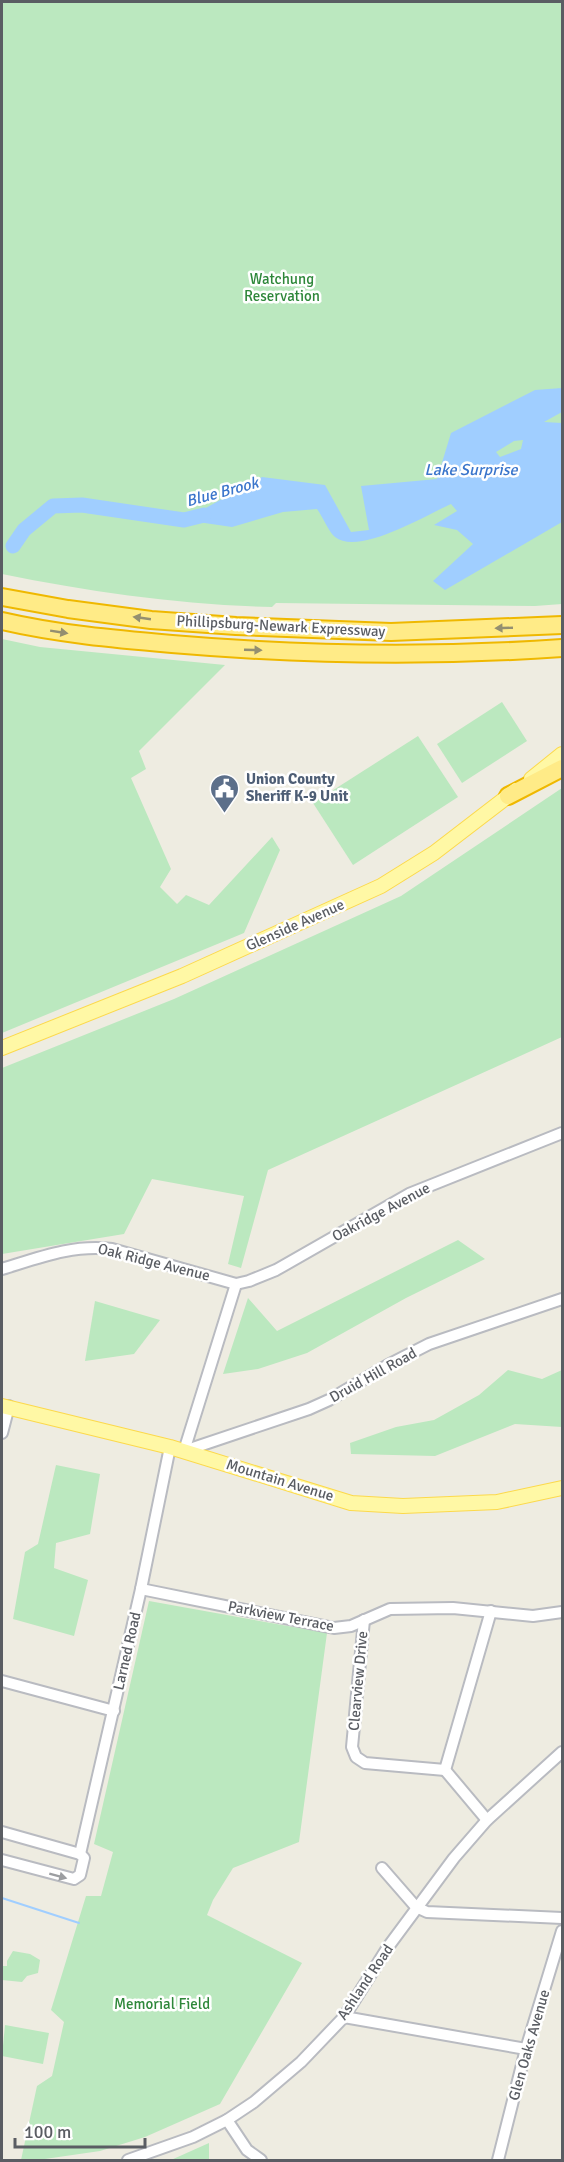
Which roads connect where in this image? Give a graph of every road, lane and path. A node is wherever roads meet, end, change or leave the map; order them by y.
1 (2, 597) edge
2 (2, 621) edge
3 (562, 625) edge
4 (562, 648) edge
5 (562, 754) edge
6 (562, 768) edge
7 (508, 796) junction
8 (2, 1048) edge
9 (562, 1133) edge
10 (2, 1269) edge
11 (236, 1284) junction
12 (562, 1299) edge
13 (5, 1406) edge
14 (2, 1433) edge
15 (177, 1449) junction
16 (562, 1488) edge
17 (141, 1589) junction
18 (491, 1611) junction
19 (562, 1612) edge
20 (364, 1620) junction
21 (2, 1681) edge
22 (114, 1711) junction
23 (562, 1752) edge
24 (445, 1770) junction
25 (487, 1820) junction
26 (2, 1832) edge
27 (80, 1854) junction
28 (2, 1860) edge
29 (382, 1868) dead end
30 (416, 1907) junction
31 (562, 1918) edge
32 (562, 1931) edge
33 (344, 2017) junction
34 (526, 2049) junction
35 (227, 2120) junction
36 (128, 2160) edge
37 (261, 2160) edge
38 (498, 2160) edge

3 -> 1 highway, Phillipsburg-Newark Expressway
2 -> 4 highway, Phillipsburg-Newark Expressway
5 - 7 main road, Glenside Avenue
6 - 7 highway
7 - 8 main road, Glenside Avenue
9 - 11 street, Oakridge Avenue
10 - 11 street, Oak Ridge Avenue
11 - 15 street, Larned Road
12 - 15 street, Druid Hill Road
13 - 14 street
13 - 15 main road, Mountain Avenue
15 - 16 main road, Mountain Avenue
15 - 17 street, Larned Road
17 - 20 street, Parkview Terrace
17 - 22 street, Larned Road
18 - 19 street, Parkview Terrace
18 - 20 street, Parkview Terrace
18 - 24 street
20 - 24 street, Clearview Drive
21 - 22 street
22 - 27 street, Larned Road
23 - 25 street, Ashland Road
24 - 25 street
25 - 30 street, Ashland Road
26 - 27 street
28 -> 27 street, Larned Road
29 - 30 street
30 - 31 street
30 - 33 street, Ashland Road
32 - 34 street, Glen Oaks Avenue
33 - 34 street
33 - 35 street, Ashland Road
34 - 38 street, Glen Oaks Avenue
35 - 36 street, Ashland Road
35 - 37 street

